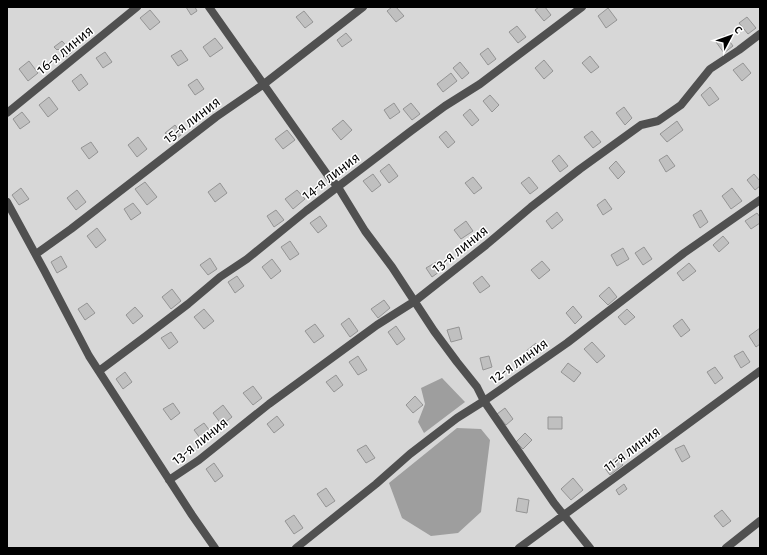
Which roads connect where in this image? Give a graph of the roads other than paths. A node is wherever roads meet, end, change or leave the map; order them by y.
1 (137, 7) edge
2 (208, 7) edge
3 (363, 7) edge
4 (582, 7) edge
5 (760, 34) edge
6 (264, 84) junction
7 (7, 113) edge
8 (338, 187) junction
9 (760, 200) edge
10 (7, 202) edge
11 (36, 254) junction
12 (415, 301) junction
13 (99, 371) junction
14 (760, 371) edge
15 (484, 401) junction
16 (169, 480) junction
17 (564, 515) junction
18 (760, 521) edge
19 (215, 548) edge
20 (296, 548) edge
21 (519, 548) edge
22 (590, 548) edge
23 (726, 548) edge

1 - 7 street, 16-я линия
2 - 6 street
3 - 6 street, 15-я линия
4 - 8 street, 14-я линия
5 - 12 street, 13-я линия
6 - 8 street
6 - 11 street, 15-я линия
8 - 12 street
8 - 13 street, 14-я линия
9 - 15 street, 12-я линия
10 - 11 street
11 - 13 street
12 - 15 street
12 - 16 street, 13-я линия
13 - 16 street
14 - 17 street, 11-я линия
15 - 17 street
15 - 20 street, 12-я линия
16 - 19 street
17 - 21 street, 11-я линия
17 - 22 street
18 - 23 street

